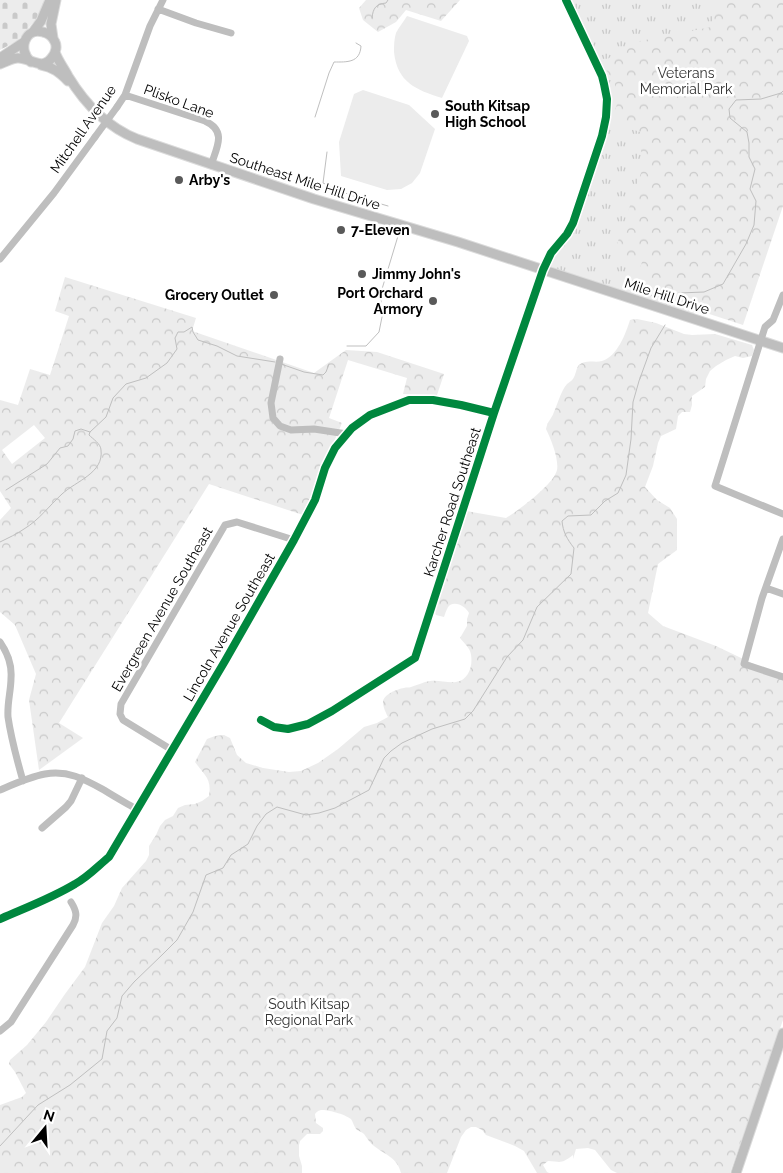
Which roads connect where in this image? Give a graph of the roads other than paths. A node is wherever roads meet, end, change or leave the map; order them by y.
1 (50, 0) edge
2 (56, 0) edge
3 (163, 0) edge
4 (566, 0) edge
5 (158, 9) junction
6 (33, 32) junction
7 (230, 33) dead end
8 (53, 38) junction
9 (24, 42) junction
10 (55, 52) junction
11 (0, 58) edge
12 (35, 63) junction
13 (0, 64) edge
14 (76, 88) junction
15 (125, 94) junction
16 (211, 165) junction
17 (0, 259) edge
18 (543, 270) junction
19 (783, 295) edge
20 (761, 341) junction
21 (783, 348) edge
22 (280, 359) dead end
23 (494, 413) junction
24 (347, 434) junction
25 (783, 514) edge
26 (783, 539) edge
27 (294, 540) junction
28 (766, 588) junction
29 (783, 594) edge
30 (0, 642) edge
31 (783, 677) edge
32 (4, 706) edge
33 (261, 720) dead end
34 (172, 750) junction
35 (82, 778) junction
36 (23, 781) junction
37 (0, 790) edge
38 (138, 810) junction
39 (42, 828) dead end
40 (72, 902) dead end
41 (0, 919) edge
42 (0, 1031) edge
43 (783, 1033) edge
44 (736, 1173) edge

1 - 6 main road
2 - 8 main road
3 - 5 street, Mitchell Avenue
4 - 18 street, Karcher Road Southeast
5 - 7 street
5 - 15 street, Mitchell Avenue
6 - 8 main road
6 - 9 main road
8 - 10 main road
9 - 11 main road
9 - 12 main road
10 - 12 main road
10 - 14 main road, Southeast Mile Hill Drive
12 - 13 main road
12 - 14 main road, Southeast Mile Hill Drive
14 - 16 main road, Southeast Mile Hill Drive
15 - 16 street, Plisko Lane
15 - 17 street, Mitchell Avenue, bridge
16 - 18 main road, Southeast Mile Hill Drive
18 - 20 main road, Mile Hill Drive
18 - 23 street, Karcher Road Southeast
19 - 20 street
20 - 21 main road, Mile Hill Drive
20 - 25 street
22 - 24 street
23 - 24 street, Lincoln Avenue Southeast
23 - 33 street, Karcher Road Southeast
24 - 27 street, Lincoln Avenue Southeast
26 - 28 street
27 - 34 street, Lincoln Avenue Southeast
27 - 34 street, Evergreen Avenue Southeast
28 - 29 street
28 - 31 street
30 - 32 street
32 - 36 street
34 - 38 street, Lincoln Avenue Southeast
35 - 36 street
35 - 38 street
35 - 39 street
36 - 37 street
38 - 41 street, Lincoln Avenue Southeast
40 - 42 street
43 - 44 main road

